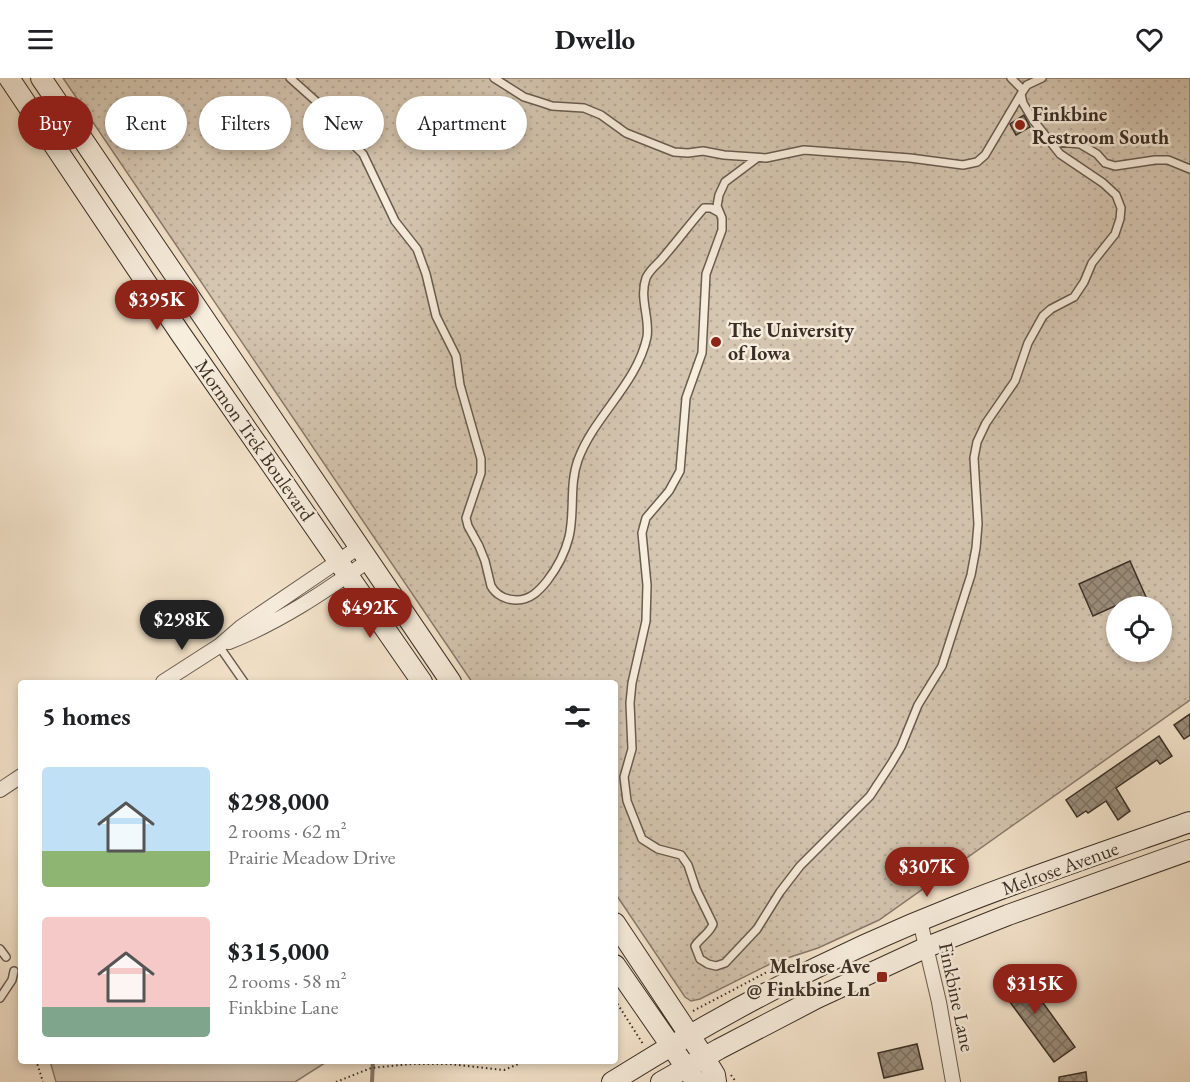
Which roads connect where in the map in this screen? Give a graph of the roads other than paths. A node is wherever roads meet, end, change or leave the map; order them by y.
1 (9, 78) edge
2 (41, 78) edge
3 (291, 78) edge
4 (494, 78) edge
5 (1011, 78) edge
6 (1042, 78) edge
7 (1022, 92) junction
8 (1048, 141) junction
9 (757, 158) junction
10 (1190, 170) edge
11 (722, 218) junction
12 (364, 554) junction
13 (344, 568) junction
14 (219, 646) junction
15 (166, 680) edge
16 (243, 680) edge
17 (421, 680) edge
18 (450, 680) edge
19 (18, 778) edge
20 (0, 790) edge
21 (1190, 822) edge
22 (1190, 850) edge
23 (920, 921) junction
24 (618, 927) edge
25 (927, 947) junction
26 (0, 949) edge
27 (6, 957) dead end
28 (618, 969) edge
29 (15, 971) dead end
30 (0, 998) edge
31 (690, 1034) junction
32 (670, 1046) junction
33 (704, 1057) junction
34 (690, 1075) edge
35 (612, 1082) edge
36 (661, 1082) edge
37 (716, 1082) edge
38 (953, 1082) edge

1 - 13 main road, Mormon Trek Boulevard
2 - 12 main road, Mormon Trek Boulevard
3 - 11 lane
4 - 9 lane
5 - 7 lane
6 - 7 lane
7 - 8 lane
7 - 9 lane
8 - 10 lane
8 - 11 lane
9 - 11 lane
12 - 13 street
12 - 18 main road, Mormon Trek Boulevard
13 - 14 street
13 - 17 main road, Mormon Trek Boulevard
14 - 15 street
14 - 16 lane
19 - 20 street
21 - 23 main road, Melrose Avenue
22 - 25 main road, Melrose Avenue
23 - 25 street, Finkbine Lane
23 - 31 main road, Melrose Avenue
24 - 31 main road
25 - 33 main road, Melrose Avenue
25 - 38 street, Finkbine Lane
26 - 27 lane
28 - 32 main road
29 - 30 lane
31 - 32 main road, Melrose Avenue
31 - 33 main road
32 - 34 main road
32 - 35 main road, Melrose Avenue
33 - 34 main road, Melrose Avenue
33 - 37 main road
34 - 36 main road, Melrose Avenue

